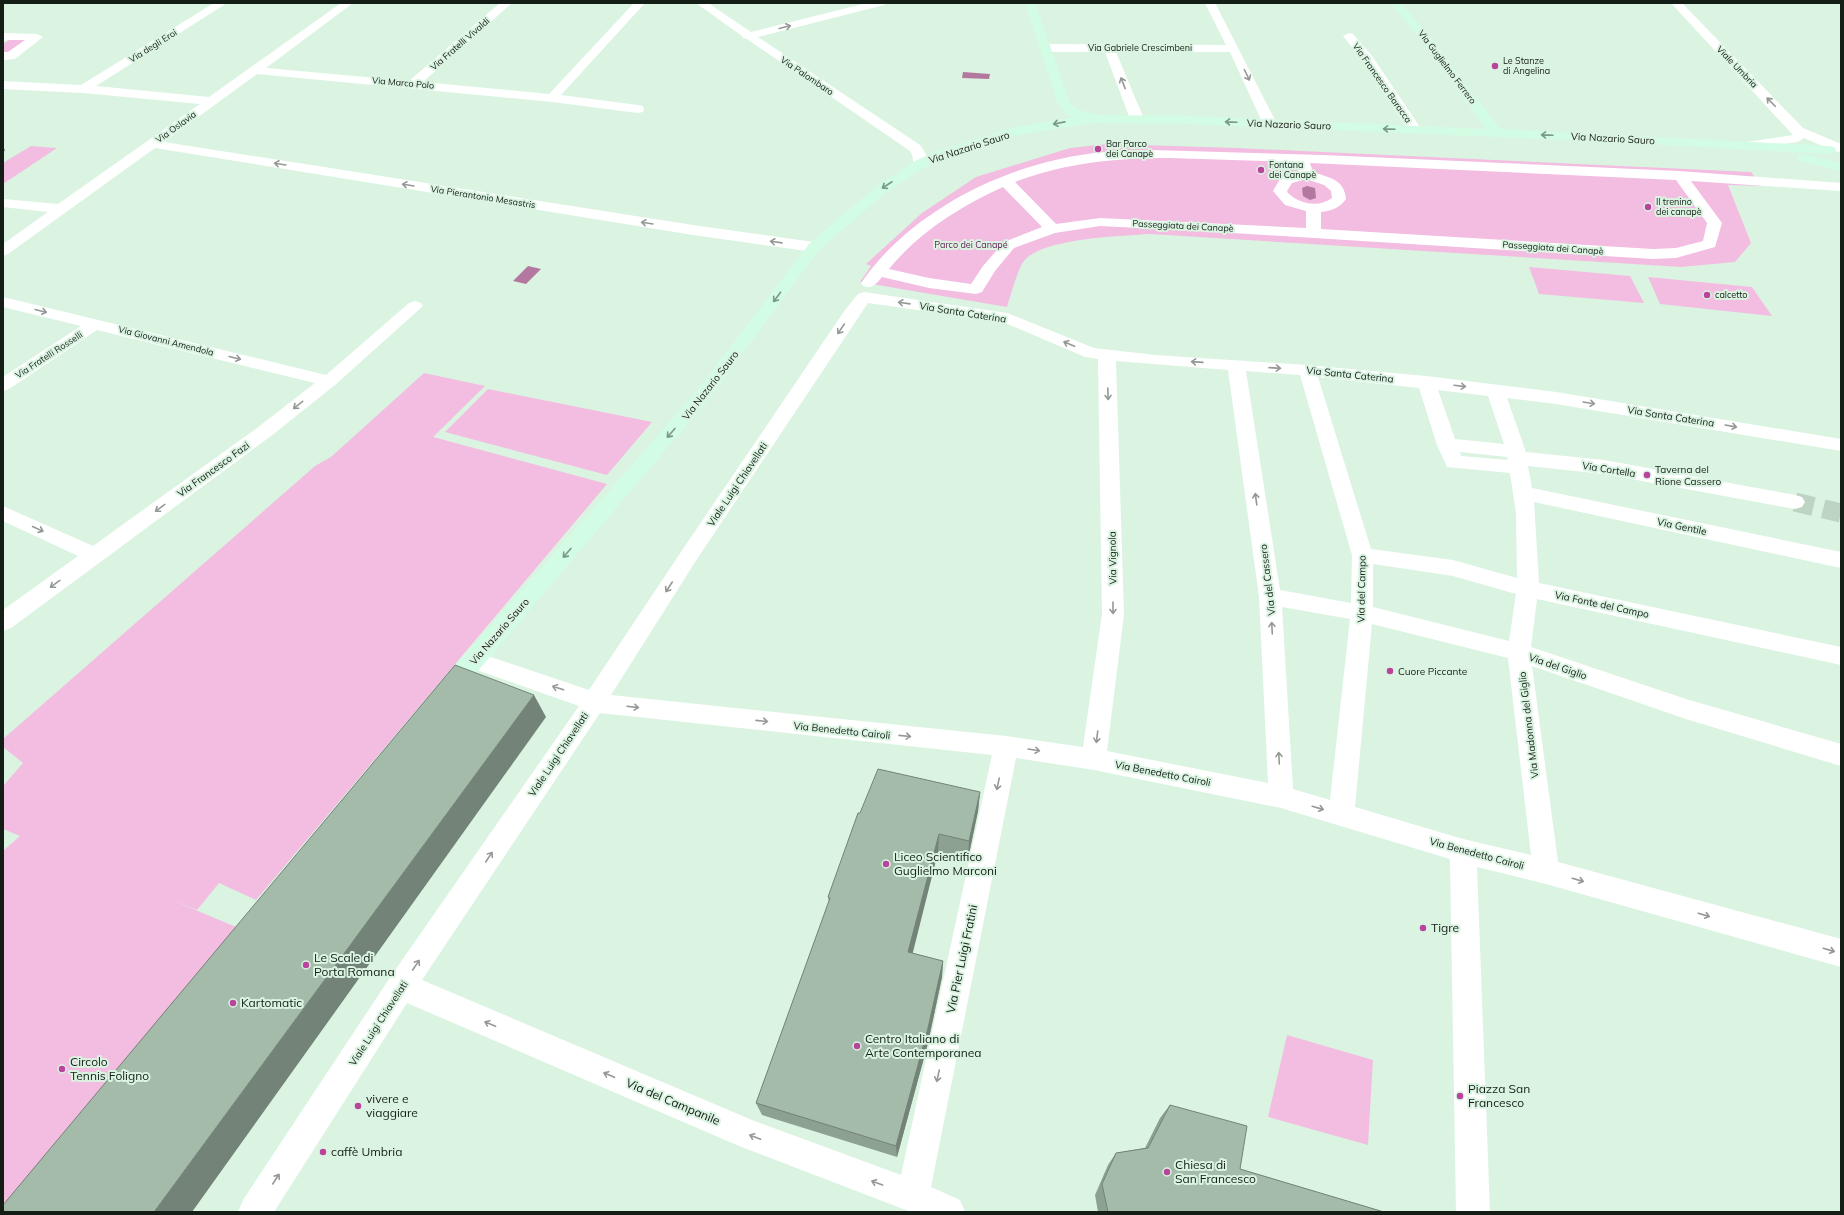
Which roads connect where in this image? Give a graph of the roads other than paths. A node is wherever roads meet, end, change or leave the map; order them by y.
1 (222, 3) edge
2 (348, 3) edge
3 (507, 3) edge
4 (640, 3) edge
5 (701, 3) edge
6 (880, 3) edge
7 (1030, 3) edge
8 (1210, 3) edge
9 (1395, 3) edge
10 (1676, 3) edge
11 (747, 36) junction
12 (1349, 36) dead end
13 (4, 37) edge
14 (1045, 48) junction
15 (1109, 48) junction
16 (1234, 49) junction
17 (3, 56) edge
18 (253, 70) junction
19 (3, 84) edge
20 (413, 84) junction
21 (83, 89) junction
22 (1060, 94) junction
23 (552, 98) junction
24 (210, 101) junction
25 (638, 109) dead end
26 (1092, 119) junction
27 (1137, 119) junction
28 (1270, 124) junction
29 (1415, 130) junction
30 (1016, 131) junction
31 (1798, 131) junction
32 (1496, 133) junction
33 (1684, 142) junction
34 (153, 144) junction
35 (1752, 145) junction
36 (1836, 149) edge
37 (949, 152) joint
38 (917, 156) junction
39 (1302, 159) junction
40 (1840, 167) edge
41 (1307, 175) junction
42 (1679, 175) junction
43 (1006, 180) junction
44 (1841, 187) edge
45 (3, 203) edge
46 (1313, 208) junction
47 (61, 209) junction
48 (1052, 229) junction
49 (1314, 233) junction
50 (814, 247) junction
51 (3, 251) edge
52 (870, 284) junction
53 (3, 302) edge
54 (415, 306) dead end
55 (95, 324) junction
56 (1107, 355) junction
57 (1236, 365) junction
58 (1307, 370) junction
59 (329, 381) junction
60 (1426, 382) junction
61 (3, 385) edge
62 (1495, 391) junction
63 (1841, 445) edge
64 (1517, 459) junction
65 (1523, 493) junction
66 (1795, 502) tunnel mouth
67 (3, 513) edge
68 (94, 555) junction
69 (1363, 555) junction
70 (1841, 560) edge
71 (1528, 589) junction
72 (1270, 597) junction
73 (1362, 613) junction
74 (3, 622) edge
75 (1519, 652) junction
76 (1841, 656) edge
77 (473, 660) junction
78 (594, 701) junction
79 (432, 708) edge
80 (1006, 746) junction
81 (1841, 755) edge
82 (1094, 759) junction
83 (1281, 797) junction
84 (1341, 815) junction
85 (1463, 851) junction
86 (1546, 871) junction
87 (1841, 953) edge
88 (401, 986) junction
89 (913, 1196) junction
90 (1479, 1209) edge
91 (255, 1212) edge
92 (948, 1212) edge

1 - 21 street, Via degli Eroi
2 - 18 street, Via Oslavia
3 - 20 street, Via Fratelli Vivaldi
4 - 23 street
5 - 11 street, Via Palombaro
11 -> 6 street
7 - 14 main road
8 - 16 street
9 - 32 main road, Via Guglielmo Ferrero
31 -> 10 street, Viale Umbria
11 - 38 street, Via Palombaro
12 - 29 street, Via Francesco Baracca
13 - 17 street
14 - 15 street, Via Gabriele Crescimbeni
14 - 22 main road
15 - 16 street, Via Gabriele Crescimbeni
27 -> 15 street
16 -> 28 street
18 - 20 street, Via Marco Polo
18 - 24 street, Via Oslavia
19 - 21 street
20 - 23 street, Via Marco Polo
21 - 24 street
22 - 26 main road
22 - 30 main road
23 - 25 street, Via Marco Polo
24 - 34 street, Via Oslavia
26 - 27 main road, Via Nazario Sauro
26 -> 30 main road, Via Nazario Sauro
28 -> 27 main road, Via Nazario Sauro
29 -> 28 main road, Via Nazario Sauro
29 - 32 main road, Via Nazario Sauro
30 - 37 main road, Via Nazario Sauro
31 - 35 street
31 - 36 street, Viale Umbria
33 -> 32 main road, Via Nazario Sauro
33 - 35 main road, Via Nazario Sauro
33 - 40 main road, Via Nazario Sauro
34 - 47 street, Via Oslavia
50 -> 34 street, Via Pierantonio Mesastris
35 - 36 main road, Via Nazario Sauro
36 - 40 main road
37 - 38 street, Via Palombaro
38 -> 50 main road, Via Nazario Sauro
39 - 41 street
39 - 42 street
39 - 43 street
41 - 46 street
41 - 46 street
42 - 44 street
42 - 49 street, Passeggiata dei Canapè
43 - 48 street
43 - 52 street
45 - 47 street
46 - 49 street
47 - 51 street, Via Oslavia
48 - 49 street, Passeggiata dei Canapè
48 - 52 street, Passeggiata dei Canapè
50 -> 77 main road, Via Nazario Sauro
56 -> 52 street, Via Santa Caterina
52 -> 78 street, Viale Luigi Chiavellati
53 -> 55 street, Via Giovanni Amendola
54 - 59 street, Via Francesco Fazi
55 -> 59 street, Via Giovanni Amendola
55 - 61 street, Via Fratelli Rosselli
57 -> 56 street, Via Santa Caterina
56 -> 82 street, Via Vignola
57 -> 58 street, Via Santa Caterina
72 -> 57 street, Via del Cassero
58 - 60 street, Via Santa Caterina
58 - 69 street, Via del Campo
59 -> 68 street, Via Francesco Fazi
60 -> 62 street, Via Santa Caterina
60 - 64 street, Via Cortella
62 -> 63 street, Via Santa Caterina
62 - 64 street, Via Madonna del Giglio
64 - 65 street, Via Madonna del Giglio
64 - 66 street, Via Cortella
65 - 70 street, Via Gentile
65 - 71 street, Via Madonna del Giglio
67 -> 68 street
68 -> 74 street, Via Francesco Fazi
69 - 71 street, Via Fonte del Campo
69 - 73 street, Via del Campo
71 - 75 street, Via Madonna del Giglio
71 - 76 street, Via Fonte del Campo
72 - 73 street, Via del Giglio
83 -> 72 street, Via del Cassero
73 - 75 street, Via del Giglio
73 - 84 street, Via del Campo
75 - 81 street, Via del Giglio
75 - 86 street, Via Madonna del Giglio
78 -> 77 street, Via Benedetto Cairoli
77 - 79 main road, Via Nazario Sauro
78 -> 80 street, Via Benedetto Cairoli
88 -> 78 street, Viale Luigi Chiavellati
80 -> 82 street, Via Benedetto Cairoli
80 -> 89 street, Via Pier Luigi Fratini
82 - 83 street, Via Benedetto Cairoli
83 -> 84 street, Via Benedetto Cairoli
84 - 85 street, Via Benedetto Cairoli
85 - 86 street, Via Benedetto Cairoli
85 - 90 street
86 -> 87 street, Via Benedetto Cairoli
89 -> 88 street, Via del Campanile
91 -> 88 street, Viale Luigi Chiavellati
89 - 92 street, Via del Campanile

